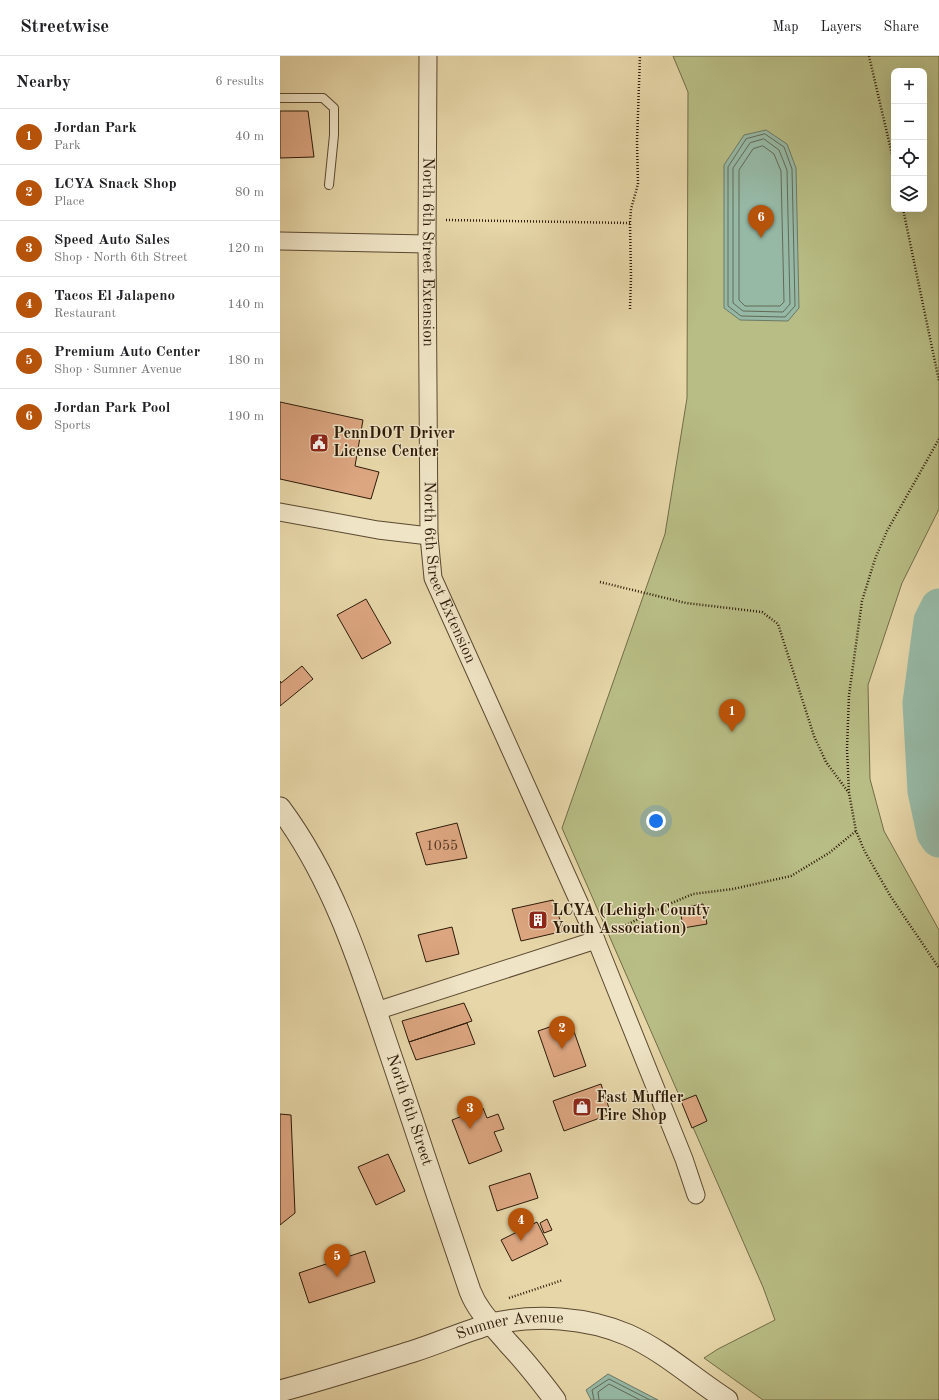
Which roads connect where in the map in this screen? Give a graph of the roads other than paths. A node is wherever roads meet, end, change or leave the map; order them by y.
1 (428, 56) edge
2 (280, 98) edge
3 (329, 185) dead end
4 (280, 241) edge
5 (427, 244) junction
6 (280, 512) edge
7 (429, 536) junction
8 (280, 808) edge
9 (596, 940) junction
10 (376, 1011) junction
11 (696, 1195) dead end
12 (491, 1324) junction
13 (280, 1391) edge
14 (555, 1400) edge
15 (727, 1400) edge

1 - 5 street, North 6th Street Extension
2 - 3 lane
4 - 5 street
5 - 7 street, North 6th Street Extension
6 - 7 street
7 - 9 street, North 6th Street Extension
8 - 10 street, North 6th Street
9 - 10 street
9 - 11 street, North 6th Street Extension
10 - 12 street, North 6th Street
12 - 13 street, Sumner Avenue
12 - 14 street, North 6th Street
12 - 15 street, Sumner Avenue

